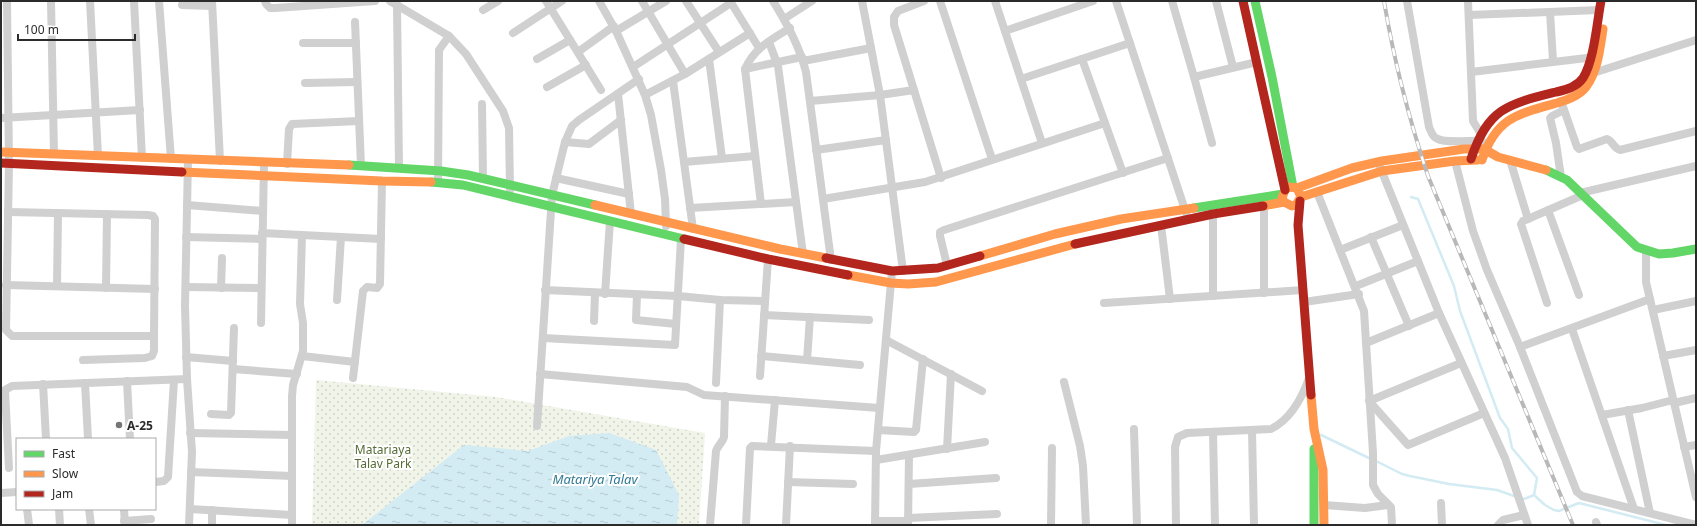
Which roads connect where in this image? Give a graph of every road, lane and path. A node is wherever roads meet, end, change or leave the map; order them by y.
1 (7, 1) edge
2 (51, 1) edge
3 (90, 1) edge
4 (134, 1) edge
5 (159, 1) edge
6 (265, 1) edge
7 (375, 1) edge
8 (498, 1) edge
9 (546, 1) edge
10 (562, 1) edge
11 (599, 1) edge
12 (642, 1) edge
13 (666, 1) edge
14 (686, 1) edge
15 (773, 1) edge
16 (812, 1) edge
17 (862, 1) edge
18 (922, 1) edge
19 (940, 1) edge
20 (995, 1) edge
21 (1094, 1) edge
22 (1116, 1) edge
23 (1172, 1) edge
24 (1216, 1) edge
25 (1243, 1) edge
26 (1255, 1) edge
27 (1407, 1) edge
28 (1468, 1) edge
29 (1601, 1) edge
30 (1609, 1) edge
31 (393, 2) edge
32 (730, 2) edge
33 (212, 3) edge
34 (182, 5) dead end
35 (551, 9) junction
36 (483, 10) dead end
37 (1599, 10) junction
38 (648, 12) junction
39 (1550, 12) junction
40 (1469, 15) junction
41 (784, 19) junction
42 (355, 22) dead end
43 (700, 23) junction
44 (615, 28) junction
45 (790, 28) junction
46 (1005, 31) junction
47 (513, 33) dead end
48 (750, 33) junction
49 (450, 36) junction
50 (570, 40) junction
51 (1696, 40) edge
52 (769, 42) junction
53 (303, 43) dead end
54 (356, 43) junction
55 (1130, 43) junction
56 (667, 44) junction
57 (759, 48) junction
58 (871, 48) junction
59 (578, 52) junction
60 (719, 52) junction
61 (1593, 57) junction
62 (537, 59) dead end
63 (709, 59) junction
64 (802, 59) junction
65 (1082, 59) junction
66 (1553, 61) junction
67 (1257, 62) junction
68 (777, 63) junction
69 (586, 65) junction
70 (633, 67) junction
71 (1234, 67) junction
72 (745, 69) junction
73 (1471, 72) junction
74 (1593, 73) junction
75 (685, 74) junction
76 (1584, 75) junction
77 (1194, 76) junction
78 (639, 79) junction
79 (1021, 79) junction
80 (673, 80) junction
81 (357, 82) junction
82 (304, 83) dead end
83 (547, 87) dead end
84 (601, 90) dead end
85 (914, 90) junction
86 (618, 94) junction
87 (880, 95) junction
88 (645, 96) junction
89 (810, 101) junction
90 (482, 104) dead end
91 (1563, 106) junction
92 (140, 110) junction
93 (96, 113) junction
94 (53, 115) junction
95 (5, 118) edge
96 (621, 120) junction
97 (359, 121) junction
98 (1105, 123) junction
99 (1696, 131) edge
100 (886, 140) junction
101 (1478, 141) junction
102 (565, 142) junction
103 (1042, 143) junction
104 (1212, 143) dead end
105 (1486, 145) junction
106 (816, 150) junction
107 (5, 152) edge
108 (54, 154) junction
109 (98, 156) junction
110 (755, 156) junction
111 (1498, 157) junction
112 (142, 158) junction
113 (722, 158) junction
114 (1168, 158) junction
115 (171, 159) junction
116 (992, 159) junction
117 (1471, 159) junction
118 (188, 160) junction
119 (1482, 160) junction
120 (1510, 160) junction
121 (220, 161) junction
122 (1455, 161) junction
123 (684, 162) junction
124 (1379, 162) junction
125 (5, 163) edge
126 (264, 163) junction
127 (287, 164) junction
128 (361, 166) junction
129 (1696, 166) edge
130 (399, 168) junction
131 (438, 170) junction
132 (1382, 171) junction
133 (187, 172) junction
134 (1123, 173) junction
135 (263, 175) junction
136 (483, 178) junction
137 (556, 178) junction
138 (941, 178) junction
139 (1561, 178) junction
140 (382, 181) junction
141 (438, 183) junction
142 (510, 184) junction
143 (893, 188) junction
144 (1317, 192) junction
145 (629, 194) junction
146 (1288, 194) junction
147 (1581, 194) junction
148 (552, 195) junction
149 (510, 196) junction
150 (823, 199) junction
151 (1300, 199) junction
152 (796, 202) junction
153 (761, 204) junction
154 (187, 205) junction
155 (551, 206) junction
156 (1264, 206) junction
157 (690, 208) junction
158 (1184, 208) junction
159 (1548, 210) junction
160 (263, 212) junction
161 (58, 213) junction
162 (107, 214) junction
163 (631, 214) junction
164 (1213, 214) junction
165 (5, 217) edge
166 (1528, 219) junction
167 (1188, 220) junction
168 (610, 221) junction
169 (666, 223) junction
170 (1161, 225) junction
171 (1298, 225) junction
172 (1403, 225) junction
173 (693, 229) junction
174 (302, 235) junction
175 (665, 235) junction
176 (262, 236) junction
177 (186, 237) junction
178 (341, 237) junction
179 (1371, 238) junction
180 (381, 239) junction
181 (681, 239) junction
182 (1696, 249) edge
183 (1340, 250) junction
184 (1646, 251) junction
185 (803, 254) junction
186 (222, 258) dead end
187 (768, 259) junction
188 (831, 260) junction
189 (1418, 261) junction
190 (947, 265) junction
191 (4, 268) edge
192 (892, 271) junction
193 (903, 271) junction
194 (1387, 273) junction
195 (891, 284) junction
196 (6, 286) junction
197 (57, 286) junction
198 (186, 287) junction
199 (106, 288) junction
200 (155, 288) junction
201 (221, 288) junction
202 (261, 288) junction
203 (546, 290) junction
204 (1303, 290) junction
205 (1357, 290) junction
206 (595, 293) junction
207 (1264, 293) junction
208 (605, 294) junction
209 (637, 295) junction
210 (1579, 295) dead end
211 (678, 296) junction
212 (1214, 296) junction
213 (1170, 299) junction
214 (1650, 299) junction
215 (337, 300) dead end
216 (720, 300) junction
217 (765, 301) junction
218 (1696, 301) edge
219 (1304, 302) junction
220 (1104, 303) dead end
221 (1547, 303) dead end
222 (1653, 310) junction
223 (1438, 313) junction
224 (764, 315) junction
225 (810, 317) junction
226 (869, 320) dead end
227 (594, 321) dead end
228 (261, 323) dead end
229 (676, 324) junction
230 (1409, 326) junction
231 (234, 328) dead end
232 (1572, 329) junction
233 (154, 336) junction
234 (543, 338) junction
235 (886, 340) junction
236 (1366, 343) junction
237 (1520, 347) junction
238 (1696, 350) edge
239 (302, 356) junction
240 (761, 356) junction
241 (1663, 356) junction
242 (186, 357) junction
243 (923, 359) junction
244 (83, 360) dead end
245 (807, 360) junction
246 (355, 362) junction
247 (1461, 363) junction
248 (233, 365) junction
249 (860, 365) dead end
250 (297, 374) junction
251 (540, 374) junction
252 (951, 374) junction
253 (760, 376) dead end
254 (1309, 377) junction
255 (353, 378) dead end
256 (187, 379) junction
257 (174, 380) junction
258 (127, 381) junction
259 (1064, 382) dead end
260 (85, 383) junction
261 (716, 383) dead end
262 (43, 384) junction
263 (982, 391) dead end
264 (3, 394) edge
265 (726, 396) junction
266 (1696, 398) edge
267 (775, 400) junction
268 (1369, 401) junction
269 (1674, 401) junction
270 (880, 408) junction
271 (1628, 410) junction
272 (1484, 413) junction
273 (211, 414) dead end
274 (1602, 415) junction
275 (537, 426) dead end
276 (1134, 429) dead end
277 (1314, 429) junction
278 (878, 430) junction
279 (1252, 430) junction
280 (1213, 432) junction
281 (190, 433) junction
282 (292, 435) junction
283 (46, 438) edge
284 (88, 438) edge
285 (130, 438) edge
286 (985, 442) dead end
287 (772, 445) junction
288 (1696, 445) edge
289 (790, 446) junction
290 (1684, 447) junction
291 (947, 448) junction
292 (1052, 448) dead end
293 (876, 451) junction
294 (909, 455) junction
295 (876, 460) junction
296 (9, 468) dead end
297 (191, 472) junction
298 (292, 476) junction
299 (996, 478) dead end
300 (156, 482) edge
301 (788, 482) junction
302 (853, 484) dead end
303 (909, 484) junction
304 (16, 492) edge
305 (1, 493) edge
306 (1696, 494) edge
307 (1442, 503) dead end
308 (1324, 505) junction
309 (1388, 505) junction
310 (190, 509) junction
311 (1634, 509) junction
312 (27, 510) edge
313 (59, 510) edge
314 (90, 510) edge
315 (124, 510) edge
316 (212, 510) junction
317 (1650, 513) junction
318 (997, 514) dead end
319 (292, 515) junction
320 (1524, 515) junction
321 (151, 519) dead end
322 (908, 521) edge
323 (125, 523) edge
324 (875, 523) edge
325 (29, 525) edge
326 (60, 525) edge
327 (91, 525) edge
328 (189, 525) edge
329 (212, 525) edge
330 (292, 525) edge
331 (710, 525) edge
332 (746, 525) edge
333 (786, 525) edge
334 (1052, 525) edge
335 (1081, 525) edge
336 (1086, 525) edge
337 (1137, 525) edge
338 (1176, 525) edge
339 (1215, 525) edge
340 (1254, 525) edge
341 (1314, 525) edge
342 (1324, 525) edge
343 (1392, 525) edge
344 (1442, 525) edge
345 (1498, 525) edge
346 (1528, 525) edge
347 (1696, 525) edge

1 - 95 street
2 - 94 street
3 - 93 street
4 - 92 street
5 - 115 street
6 - 7 street
8 - 36 street
9 - 35 street
10 - 35 street
11 - 44 street
12 - 38 street
13 - 38 street
14 - 43 street
15 - 41 street
16 - 41 street
17 - 58 street
18 - 85 street
19 - 116 street
20 - 46 street
21 - 46 street
22 - 55 street
23 - 77 street
24 - 71 street
25 - 67 main road
26 - 146 main road
27 - 101 street
28 - 40 street
29 - 37 main road
30 - 61 main road
31 - 49 street
31 - 130 street
32 - 43 street
32 - 48 street
33 - 34 street
33 - 121 street
35 - 47 street
35 - 50 street
37 - 39 street
37 - 61 main road
38 - 44 street
38 - 56 street
39 - 40 street
39 - 66 street
40 - 73 street
41 - 45 street
42 - 54 street
43 - 56 street
43 - 60 street
44 - 59 street
44 - 70 street
45 - 52 street
45 - 64 street
46 - 79 street
48 - 57 street
48 - 60 street
49 - 131 street
49 - 142 street
50 - 59 street
50 - 62 street
51 - 74 street
52 - 57 street
52 - 68 street
53 - 54 street
54 - 81 street
55 - 65 street
55 - 114 street
56 - 70 street
56 - 75 street
57 - 72 street
58 - 64 street
58 - 87 street
59 - 69 street
60 - 63 street
61 - 66 street
61 - 74 main road
61 - 76 main road
63 - 75 street
63 - 113 street
64 - 68 street
64 - 89 street
65 - 79 street
65 - 98 street
66 - 73 street
67 - 71 street
67 - 146 main road
68 - 72 street
68 - 152 street
69 - 83 street
69 - 84 street
70 - 78 street
71 - 77 street
72 - 110 street
73 - 101 street
74 - 76 street
74 - 91 main road
75 - 80 street
76 - 101 main road
77 - 104 street
78 - 86 street
78 - 88 street
79 - 103 street
80 - 88 street
80 - 123 street
81 - 82 street
81 - 97 street
85 - 87 street
85 - 138 street
86 - 96 street
86 - 102 street
87 - 89 street
87 - 100 street
88 - 169 street
89 - 106 street
90 - 136 street
91 - 99 street
91 - 105 main road
91 - 139 street
92 - 93 street
92 - 112 street
93 - 94 street
93 - 109 street
94 - 95 street
94 - 108 street
95 - 107 street
96 - 102 street
96 - 145 street
97 - 127 street
97 - 128 street
98 - 103 street
98 - 134 street
100 - 106 street
100 - 143 street
101 - 105 main road
101 - 117 main road
101 - 124 main road
102 - 137 street
103 - 116 street
105 - 111 main road
105 - 119 main road
106 - 150 street
107 - 108 main road
107 - 125 street
108 - 109 main road
109 - 112 main road
110 - 113 street
110 - 153 street
111 - 119 main road
111 - 120 main road
112 - 115 main road
113 - 123 street
114 - 134 street
114 - 158 street
115 - 118 main road
116 - 138 street
117 - 119 main road
117 - 122 main road
118 - 121 main road
118 - 133 street
120 - 139 main road
120 - 166 street
121 - 126 main road
122 - 132 main road
122 - 237 street
123 - 157 street
124 - 132 street
124 - 146 main road
125 - 133 main road
125 - 165 street
126 - 127 main road
126 - 135 street
127 - 128 main road
128 - 130 main road
129 - 147 street
130 - 131 main road
131 - 136 main road
131 - 141 street
132 - 144 main road
132 - 172 street
133 - 135 main road
133 - 154 street
134 - 190 street
135 - 140 main road
135 - 160 street
136 - 142 main road
137 - 145 street
137 - 148 street
138 - 143 street
139 - 147 main road
140 - 141 main road
140 - 180 street
141 - 149 main road
142 - 148 main road
142 - 149 street
143 - 150 street
143 - 193 street
144 - 151 main road
144 - 183 street
145 - 163 street
146 - 151 main road
146 - 151 main road
146 - 156 main road
146 - 158 main road
146 - 171 main road
147 - 159 street
147 - 184 main road
148 - 155 street
148 - 163 main road
149 - 155 main road
150 - 188 street
151 - 171 main road
152 - 153 street
152 - 185 street
153 - 157 street
154 - 160 street
154 - 177 street
155 - 168 main road
155 - 203 street
156 - 164 main road
156 - 207 street
157 - 173 street
158 - 167 street
158 - 190 main road
159 - 166 street
159 - 210 street
160 - 176 street
161 - 162 street
161 - 165 street
161 - 197 street
162 - 199 street
162 - 200 street
163 - 169 main road
164 - 167 main road
164 - 212 street
165 - 191 street
166 - 221 street
167 - 170 main road
168 - 175 main road
168 - 208 street
169 - 173 main road
169 - 175 street
170 - 195 main road
170 - 213 street
171 - 204 main road
172 - 179 street
172 - 189 street
173 - 185 main road
174 - 176 street
174 - 178 street
174 - 239 street
175 - 181 main road
176 - 177 street
176 - 202 street
177 - 198 street
178 - 180 street
178 - 215 street
179 - 183 street
179 - 194 street
180 - 246 street
181 - 187 main road
181 - 211 street
182 - 184 main road
183 - 205 street
184 - 214 street
185 - 188 main road
186 - 201 street
187 - 195 main road
187 - 217 street
188 - 192 main road
189 - 194 street
189 - 223 street
190 - 193 main road
191 - 196 street
192 - 193 main road
192 - 195 street
194 - 205 street
194 - 230 street
195 - 235 street
196 - 197 street
196 - 233 street
197 - 199 street
198 - 201 street
198 - 242 street
199 - 200 street
200 - 233 street
201 - 202 street
202 - 228 street
203 - 206 street
203 - 234 street
204 - 207 street
204 - 219 main road
205 - 219 street
205 - 236 street
206 - 208 street
206 - 227 street
207 - 212 street
208 - 209 street
209 - 211 street
209 - 229 street
211 - 216 street
211 - 229 street
212 - 213 street
213 - 220 street
214 - 222 street
214 - 232 street
216 - 217 street
216 - 261 street
217 - 224 street
218 - 222 street
219 - 254 main road
222 - 241 street
223 - 230 street
223 - 247 street
224 - 225 street
224 - 240 street
225 - 226 street
225 - 245 street
229 - 234 street
230 - 236 street
231 - 248 street
232 - 237 street
232 - 274 street
233 - 244 street
234 - 251 street
235 - 243 street
235 - 270 street
236 - 268 street
237 - 311 street
238 - 241 street
239 - 246 street
239 - 250 street
240 - 245 street
240 - 253 street
241 - 269 street
242 - 248 street
242 - 256 street
243 - 252 street
243 - 278 street
245 - 249 street
246 - 255 street
247 - 268 street
247 - 272 street
248 - 250 street
248 - 273 street
250 - 282 street
251 - 265 street
251 - 275 street
252 - 263 street
252 - 291 street
254 - 277 main road
254 - 279 street
256 - 257 street
256 - 281 street
257 - 258 street
257 - 300 street
258 - 260 street
258 - 285 street
259 - 336 street
260 - 262 street
260 - 284 street
262 - 264 street
262 - 283 street
264 - 296 street
265 - 267 street
265 - 331 street
266 - 269 street
267 - 270 street
267 - 287 street
268 - 272 street
268 - 309 street
269 - 271 street
269 - 290 street
270 - 278 street
271 - 274 street
271 - 317 street
272 - 320 street
274 - 311 street
276 - 337 street
277 - 308 main road
277 - 341 main road
278 - 293 street
279 - 280 street
279 - 340 street
280 - 338 street
280 - 339 street
281 - 282 street
281 - 297 street
282 - 298 street
286 - 291 street
287 - 289 street
287 - 332 street
288 - 290 street
289 - 293 street
289 - 301 street
290 - 306 street
291 - 294 street
292 - 334 street
293 - 295 street
294 - 295 street
294 - 303 street
295 - 324 street
297 - 298 street
297 - 310 street
298 - 319 street
299 - 303 street
301 - 302 street
301 - 333 street
303 - 322 street
304 - 305 street
307 - 344 street
308 - 309 street
308 - 342 main road
309 - 343 street
310 - 316 street
310 - 328 street
311 - 317 street
312 - 325 street
313 - 326 street
314 - 327 street
315 - 323 street
316 - 319 street
316 - 329 street
317 - 347 street
318 - 322 street
319 - 330 street
320 - 345 street
320 - 346 street
321 - 323 street
322 - 324 street
335 - 336 street

